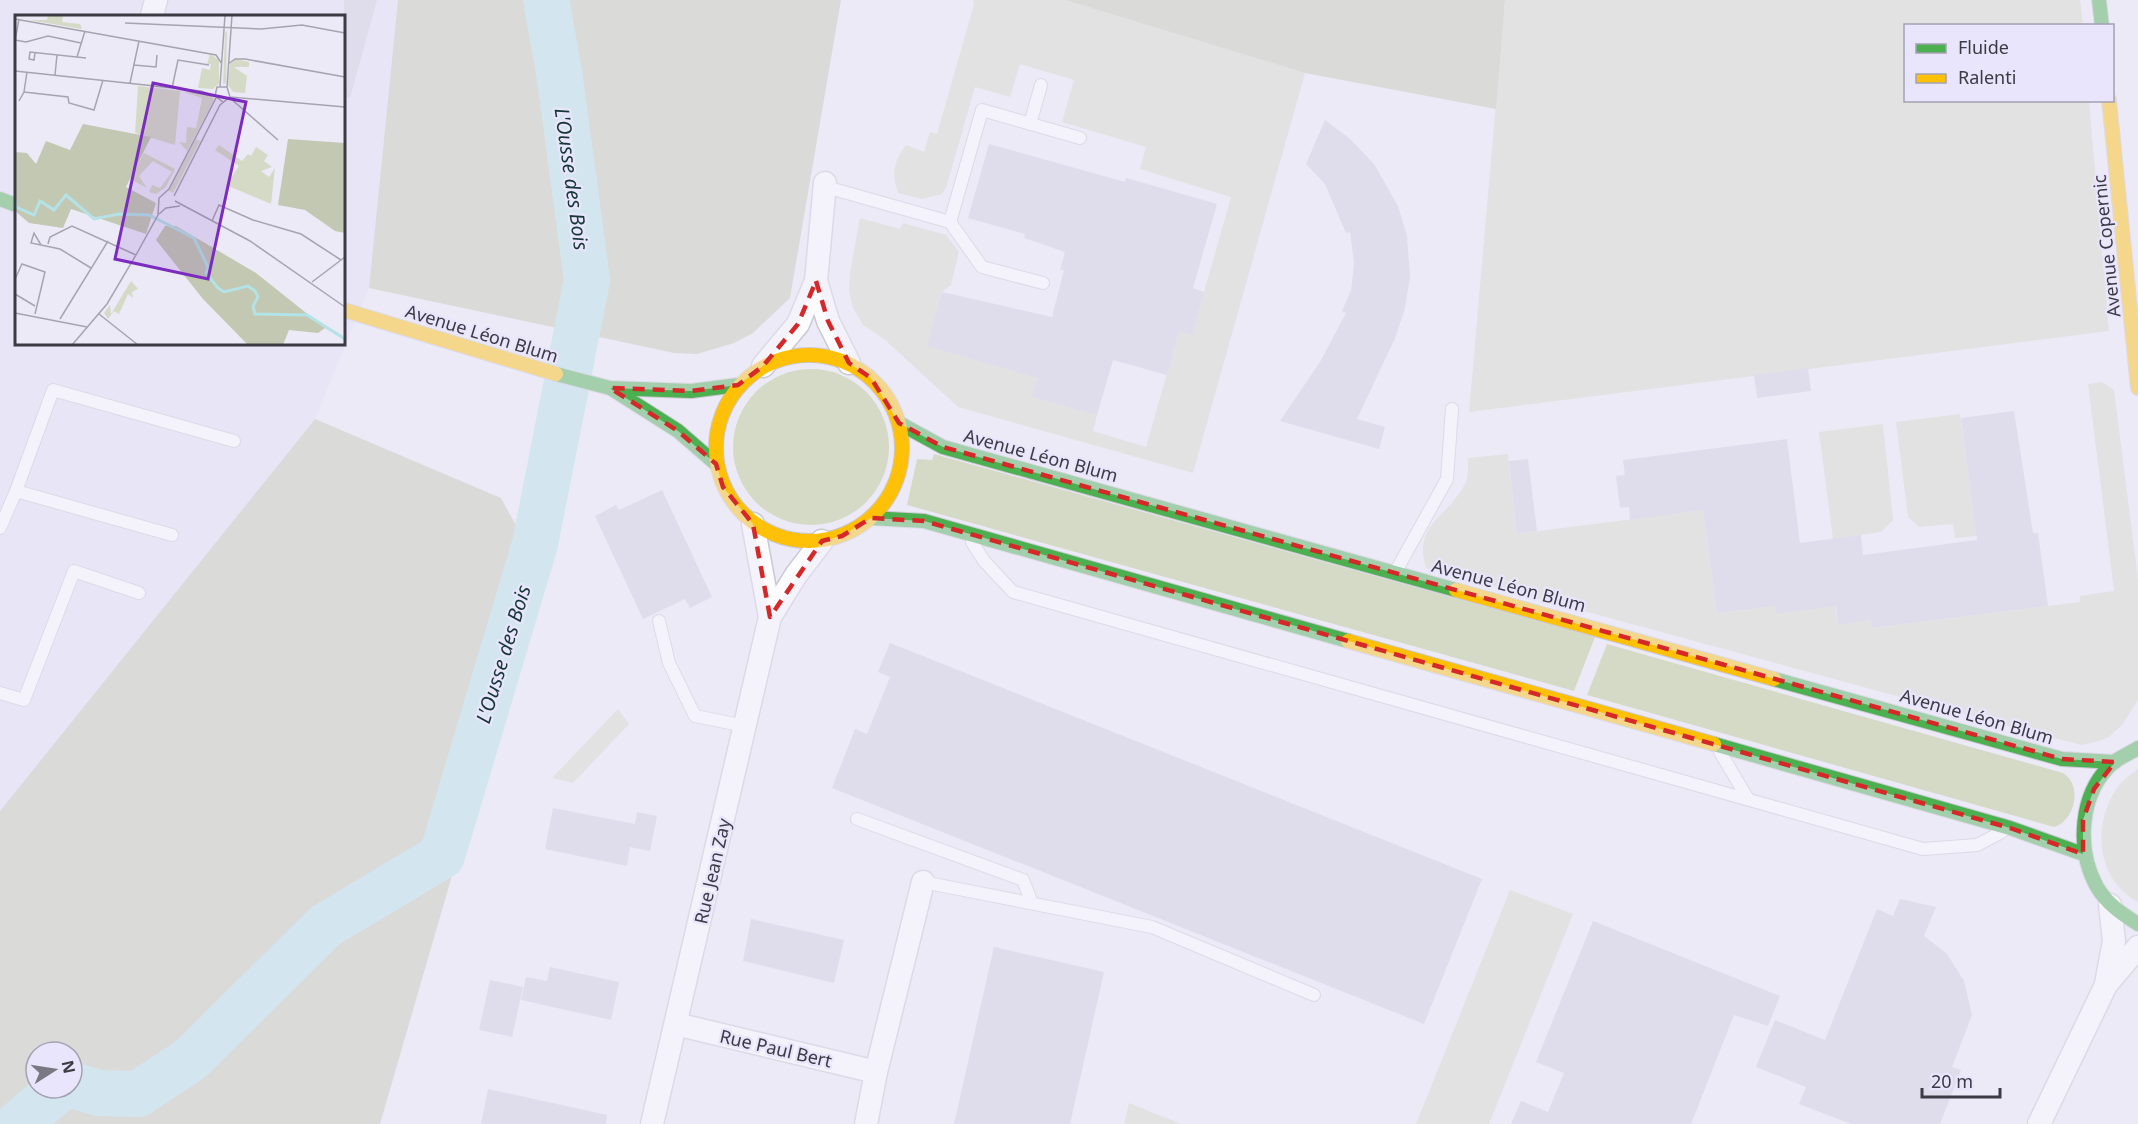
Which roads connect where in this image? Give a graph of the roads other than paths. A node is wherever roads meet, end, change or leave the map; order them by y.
1 (156, 0) edge
2 (2099, 0) edge
3 (152, 15) edge
4 (2102, 24) edge
5 (1041, 85) dead end
6 (2109, 102) edge
7 (1030, 124) junction
8 (1080, 138) dead end
9 (826, 185) joint
10 (0, 200) edge
11 (15, 206) edge
12 (950, 222) junction
13 (2130, 238) edge
14 (816, 281) junction
15 (1043, 283) dead end
16 (345, 310) edge
17 (849, 363) junction
18 (763, 366) junction
19 (2138, 384) edge
20 (738, 385) junction
21 (610, 388) junction
22 (2138, 388) edge
23 (1452, 409) dead end
24 (899, 423) junction
25 (234, 441) dead end
26 (716, 464) junction
27 (16, 491) junction
28 (871, 518) junction
29 (753, 524) junction
30 (0, 530) edge
31 (966, 533) junction
32 (171, 535) dead end
33 (822, 541) junction
34 (1395, 572) junction
35 (139, 593) dead end
36 (770, 617) junction
37 (659, 621) dead end
38 (0, 693) edge
39 (745, 726) junction
40 (1715, 744) junction
41 (2137, 745) edge
42 (2115, 762) junction
43 (1748, 799) junction
44 (857, 819) dead end
45 (2010, 828) junction
46 (2083, 854) junction
47 (922, 882) joint
48 (1032, 903) junction
49 (2110, 905) junction
50 (2138, 924) edge
51 (2138, 947) edge
52 (2106, 985) junction
53 (1314, 995) dead end
54 (676, 1024) junction
55 (876, 1072) junction
56 (652, 1124) edge
57 (866, 1124) edge
58 (2039, 1124) edge

1 - 3 street
2 - 4 street
5 - 7 lane
6 - 13 street, Avenue Copernic
7 - 8 lane
7 - 12 lane
9 - 12 lane
9 - 14 street
10 - 11 street
12 - 15 lane
13 - 19 street, Avenue Copernic
14 - 17 street
14 - 18 street
16 - 21 street, Avenue Léon Blum
17 - 18 street
17 - 24 street
18 - 20 street
19 - 22 street, Avenue Copernic
20 - 21 street, Avenue Léon Blum
20 - 26 street
21 - 26 street, Avenue Léon Blum
23 - 34 lane
24 - 28 street
24 - 34 street, Avenue Léon Blum
25 - 27 lane
26 - 29 street
27 - 30 lane
27 - 32 lane
28 - 31 street
28 - 33 street
29 - 33 street
29 - 36 street, Rue Jean Zay
31 - 40 street
31 - 43 lane
33 - 36 street, Rue Jean Zay
34 - 42 street, Avenue Léon Blum
35 - 38 lane
36 - 39 street, Rue Jean Zay
37 - 39 lane
39 - 54 street, Rue Jean Zay
40 - 43 lane
40 - 45 street
41 - 42 street
42 - 46 street
43 - 45 lane
44 - 48 lane
45 - 46 street
46 - 49 street
47 - 48 lane
47 - 55 street
48 - 53 lane
49 - 50 street
49 - 52 street
51 - 52 street
52 - 58 street
54 - 55 street, Rue Paul Bert
54 - 56 street, Rue Jean Zay
55 - 57 street

